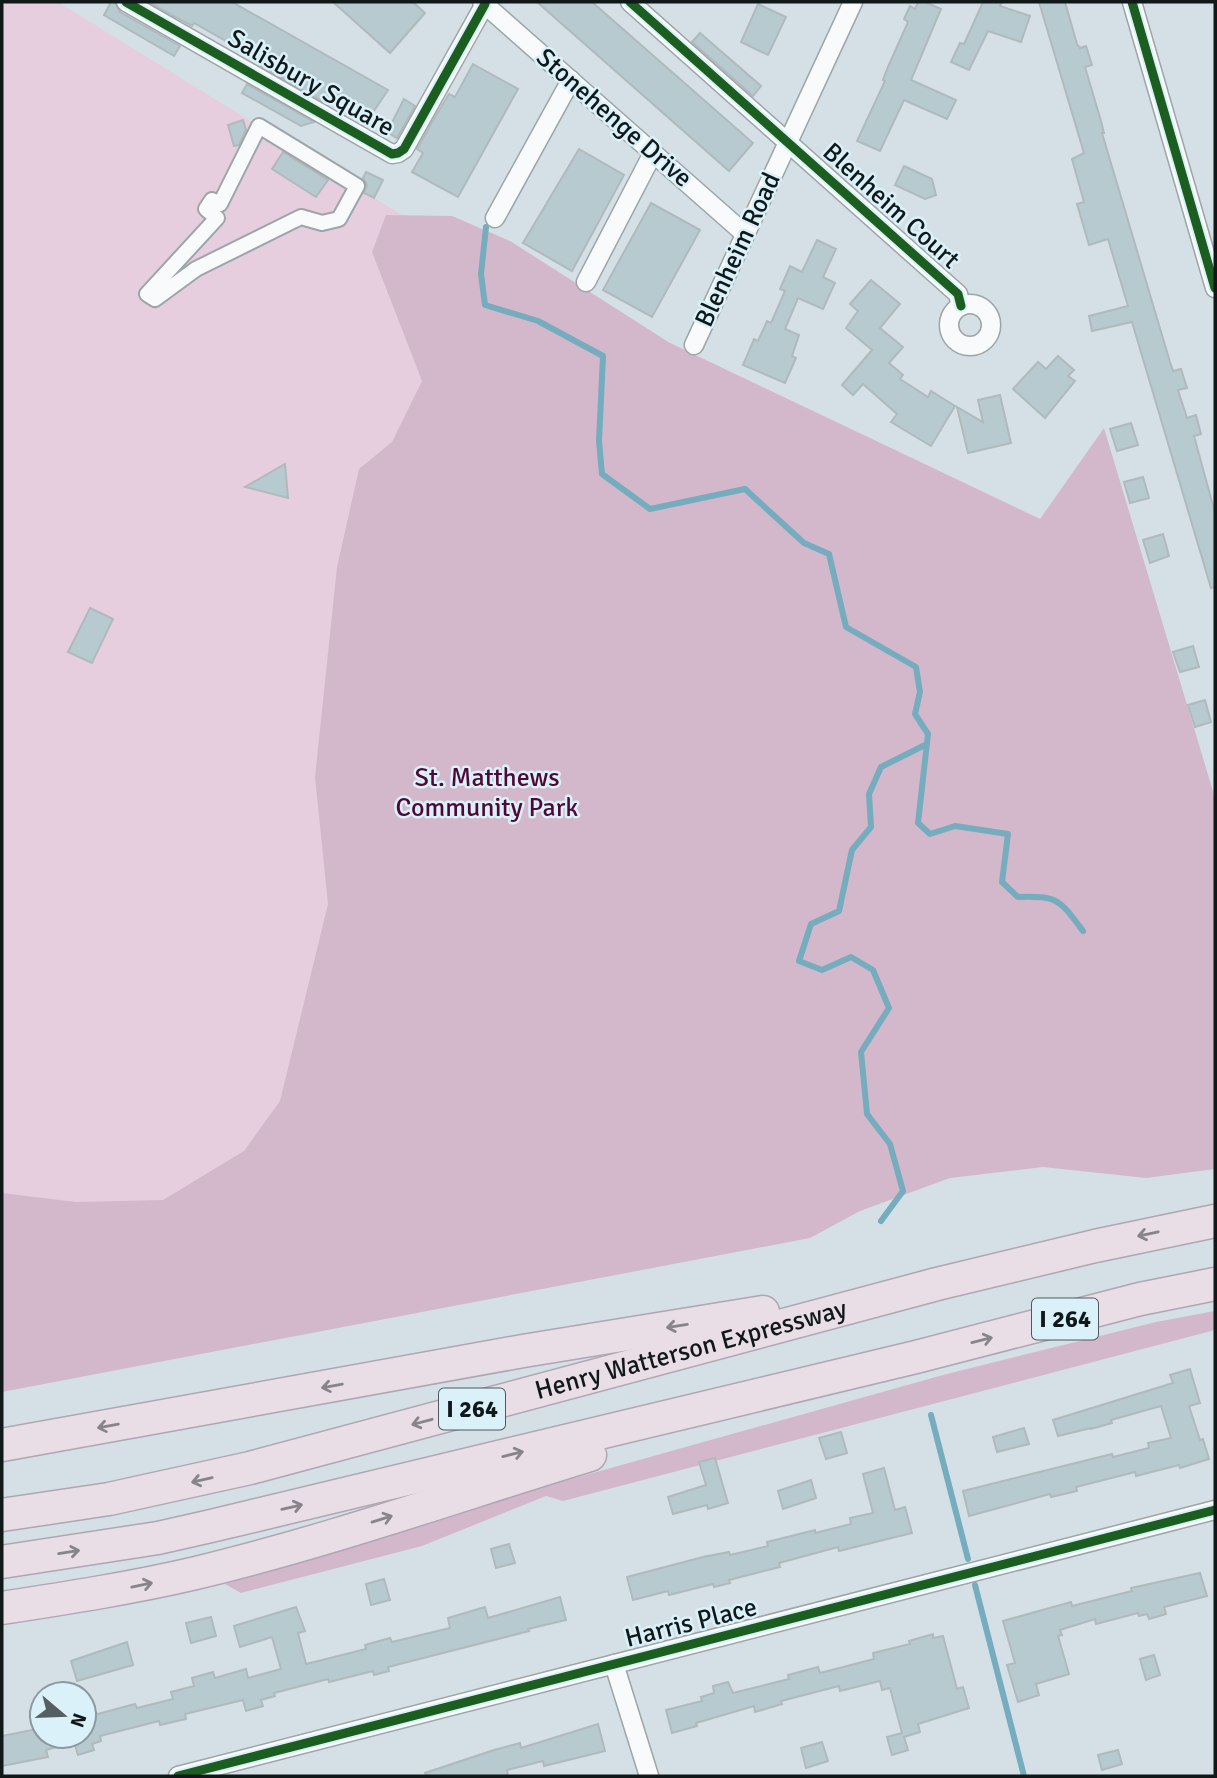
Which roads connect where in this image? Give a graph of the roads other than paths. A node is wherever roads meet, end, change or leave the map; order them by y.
1 (126, 2) edge
2 (630, 2) edge
3 (853, 2) edge
4 (1132, 2) edge
5 (483, 3) edge
6 (571, 80) junction
7 (788, 142) junction
8 (653, 153) junction
9 (495, 218) dead end
10 (745, 234) junction
11 (586, 282) dead end
12 (1215, 288) edge
13 (155, 299) joint
14 (961, 306) dead end
15 (694, 345) dead end
16 (1215, 1221) edge
17 (937, 1283) junction
18 (1215, 1284) edge
19 (916, 1357) junction
20 (2, 1445) edge
21 (1215, 1510) edge
22 (2, 1515) edge
23 (2, 1562) edge
24 (2, 1608) edge
25 (614, 1664) junction
26 (178, 1776) edge
27 (649, 1776) edge

1 - 5 street, Salisbury Square
2 - 7 street, Blenheim Court
3 - 7 street, Blenheim Road
4 - 12 street
5 - 6 street, Stonehenge Drive
6 - 8 street, Stonehenge Drive
6 - 9 street
7 - 10 street, Blenheim Road
7 - 14 street, Blenheim Court
8 - 10 street, Stonehenge Drive
8 - 11 street
10 - 15 street, Blenheim Road
13 - 13 street
16 -> 17 highway, Henry Watterson Expressway / I 264
17 -> 20 highway
17 -> 22 highway, Henry Watterson Expressway / I 264
19 -> 18 highway, I 264
23 -> 19 highway, I 264
24 -> 19 highway
21 - 25 street, Harris Place
25 - 26 street, Harris Place
25 - 27 street

